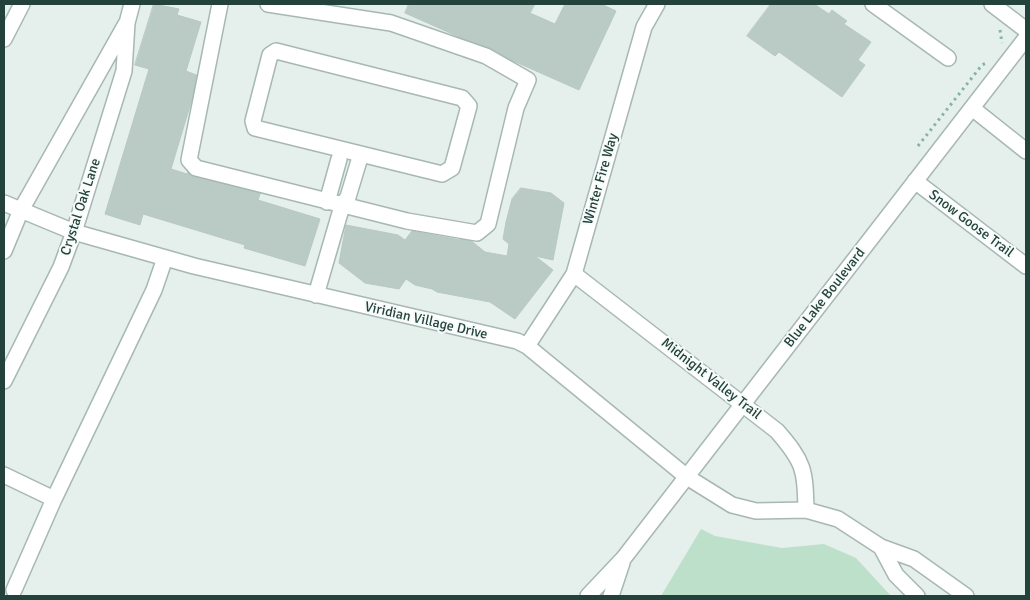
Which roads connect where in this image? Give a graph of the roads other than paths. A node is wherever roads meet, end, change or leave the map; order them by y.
1 (22, 4) edge
2 (132, 4) edge
3 (220, 4) edge
4 (268, 4) edge
5 (656, 4) edge
6 (873, 4) edge
7 (992, 4) edge
8 (127, 23) junction
9 (1026, 30) edge
10 (1026, 38) edge
11 (4, 39) edge
12 (948, 58) dead end
13 (972, 108) junction
14 (1026, 151) edge
15 (361, 154) junction
16 (339, 160) dead end
17 (915, 182) junction
18 (327, 202) junction
19 (4, 203) edge
20 (342, 206) junction
21 (20, 210) junction
22 (74, 232) junction
23 (4, 251) edge
24 (165, 258) junction
25 (1026, 266) edge
26 (574, 274) junction
27 (316, 295) junction
28 (526, 346) junction
29 (4, 381) edge
30 (742, 405) junction
31 (4, 475) edge
32 (687, 477) junction
33 (54, 499) junction
34 (806, 510) junction
35 (881, 547) junction
36 (623, 559) junction
37 (14, 590) dead end
38 (588, 596) edge
39 (611, 596) edge
40 (917, 596) edge
41 (966, 596) edge

1 - 11 street
2 - 8 street, Crystal Oak Lane
3 - 18 street
4 - 20 street
5 - 26 street, Winter Fire Way
6 - 12 street
7 - 9 street
8 - 21 street, Crystal Oak Lane
8 - 22 street, Crystal Oak Lane
10 - 13 street, Blue Lake Boulevard
13 - 14 street
13 - 17 street, Blue Lake Boulevard
15 - 15 street
15 - 20 street
16 - 18 street
17 - 25 street, Snow Goose Trail
17 - 30 street, Blue Lake Boulevard
18 - 20 street
19 - 21 street, Viridian Village Drive
20 - 27 street
21 - 22 street, Viridian Village Drive
21 - 23 street, Crystal Oak Lane
22 - 24 street, Viridian Village Drive
22 - 29 street, Crystal Oak Lane
24 - 27 street, Viridian Village Drive
24 - 33 street
26 - 28 street, Winter Fire Way
26 - 30 street, Midnight Valley Trail
27 - 28 street, Viridian Village Drive
28 - 32 street, Viridian Village Drive
30 - 32 street, Blue Lake Boulevard
30 - 34 street, Midnight Valley Trail
31 - 33 street
32 - 34 street, Viridian Village Drive
32 - 36 street, Blue Lake Boulevard
33 - 37 street
34 - 35 street, Viridian Village Drive
35 - 40 street
35 - 41 street, Viridian Village Drive
36 - 38 street, Blue Lake Boulevard
36 - 39 street, Blue Lake Boulevard

